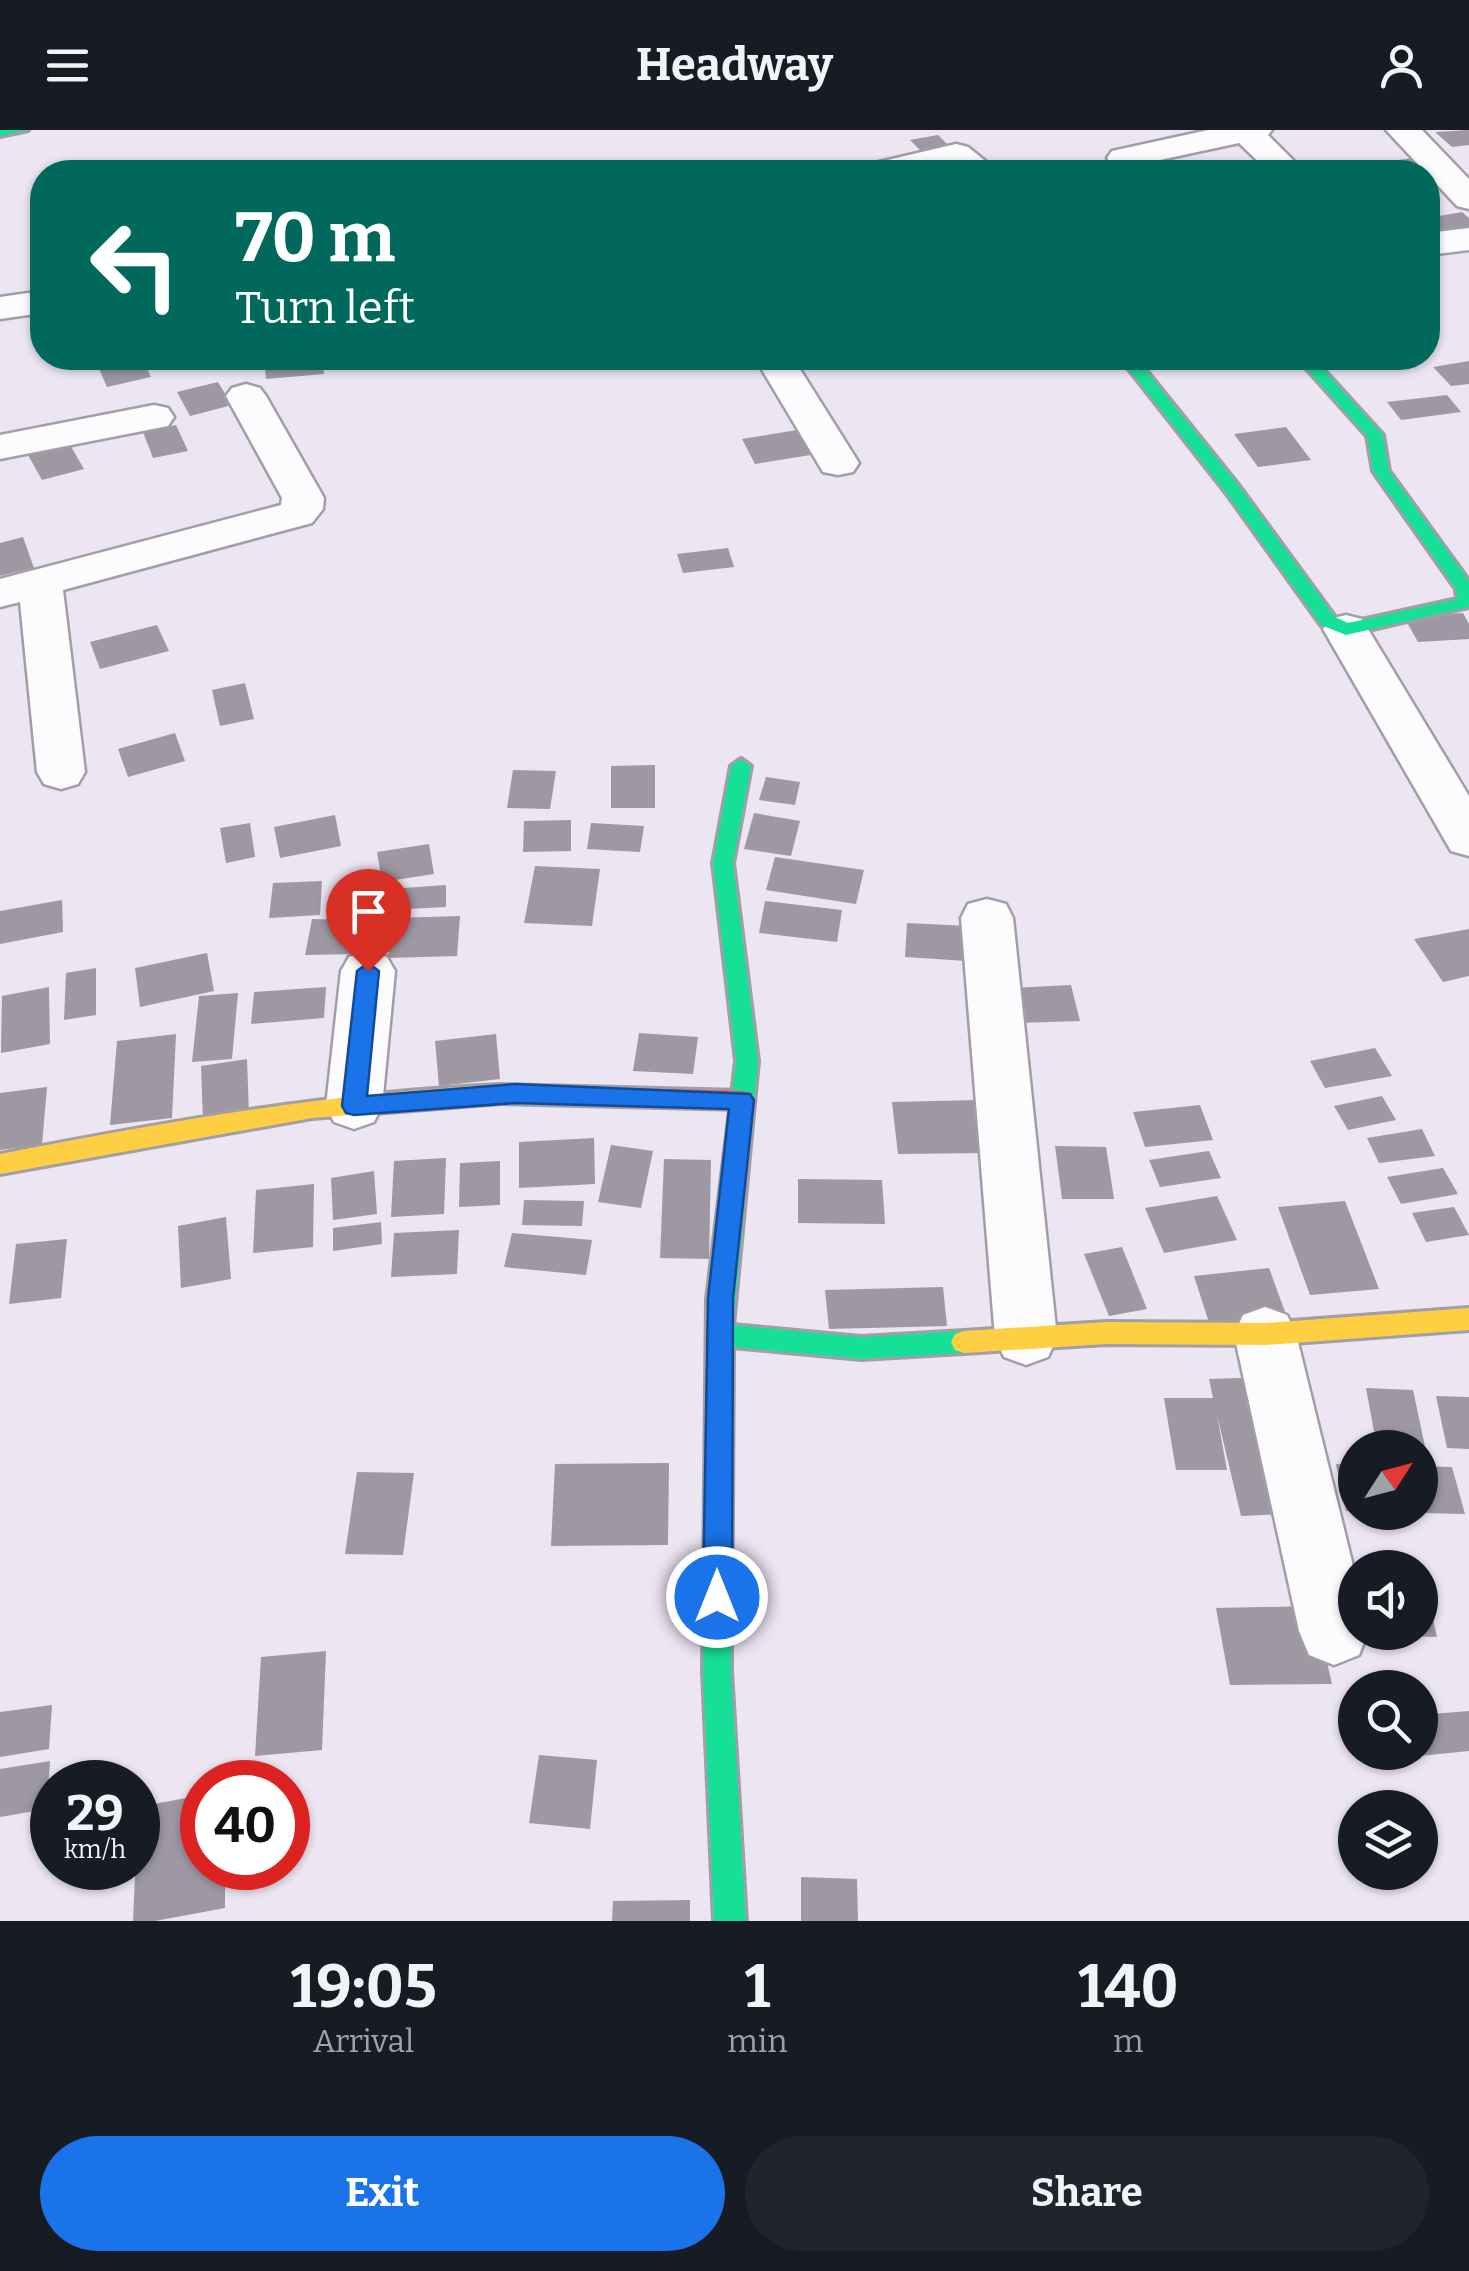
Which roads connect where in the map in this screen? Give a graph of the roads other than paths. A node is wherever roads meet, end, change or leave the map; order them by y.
1 (21, 130) edge
2 (1095, 130) edge
3 (1404, 130) edge
4 (1251, 131) edge
5 (0, 132) edge
6 (930, 160) edge
7 (965, 160) edge
8 (1124, 160) edge
9 (1147, 160) edge
10 (1277, 160) edge
11 (1432, 160) edge
12 (1440, 168) edge
13 (1469, 199) edge
14 (1469, 239) edge
15 (1440, 243) edge
16 (30, 304) edge
17 (0, 308) edge
18 (781, 370) edge
19 (1138, 370) edge
20 (1316, 370) edge
21 (246, 396) dead end
22 (154, 417) dead end
23 (0, 446) edge
24 (838, 463) dead end
25 (20, 588) edge
26 (1346, 628) junction
27 (741, 766) dead end
28 (61, 772) dead end
29 (1469, 838) edge
30 (987, 918) dead end
31 (368, 971) dead end
32 (742, 1100) junction
33 (354, 1106) junction
34 (0, 1164) edge
35 (1469, 1318) edge
36 (1265, 1334) junction
37 (720, 1335) junction
38 (1026, 1338) junction
39 (1334, 1631) dead end
40 (730, 1921) edge

1 - 5 street
2 - 8 street
3 - 11 street
4 - 9 street
4 - 10 street
6 - 7 street
12 - 13 street
14 - 15 street
16 - 17 street
18 - 24 street
19 - 26 street
20 - 26 street
21 - 25 street
22 - 23 street
25 - 28 street
26 - 29 street
27 - 32 street
30 - 38 street
31 - 33 street
32 - 33 street
32 - 37 street
33 - 34 street
35 - 36 street
36 - 38 street
36 - 39 street
37 - 38 street
37 - 40 street

